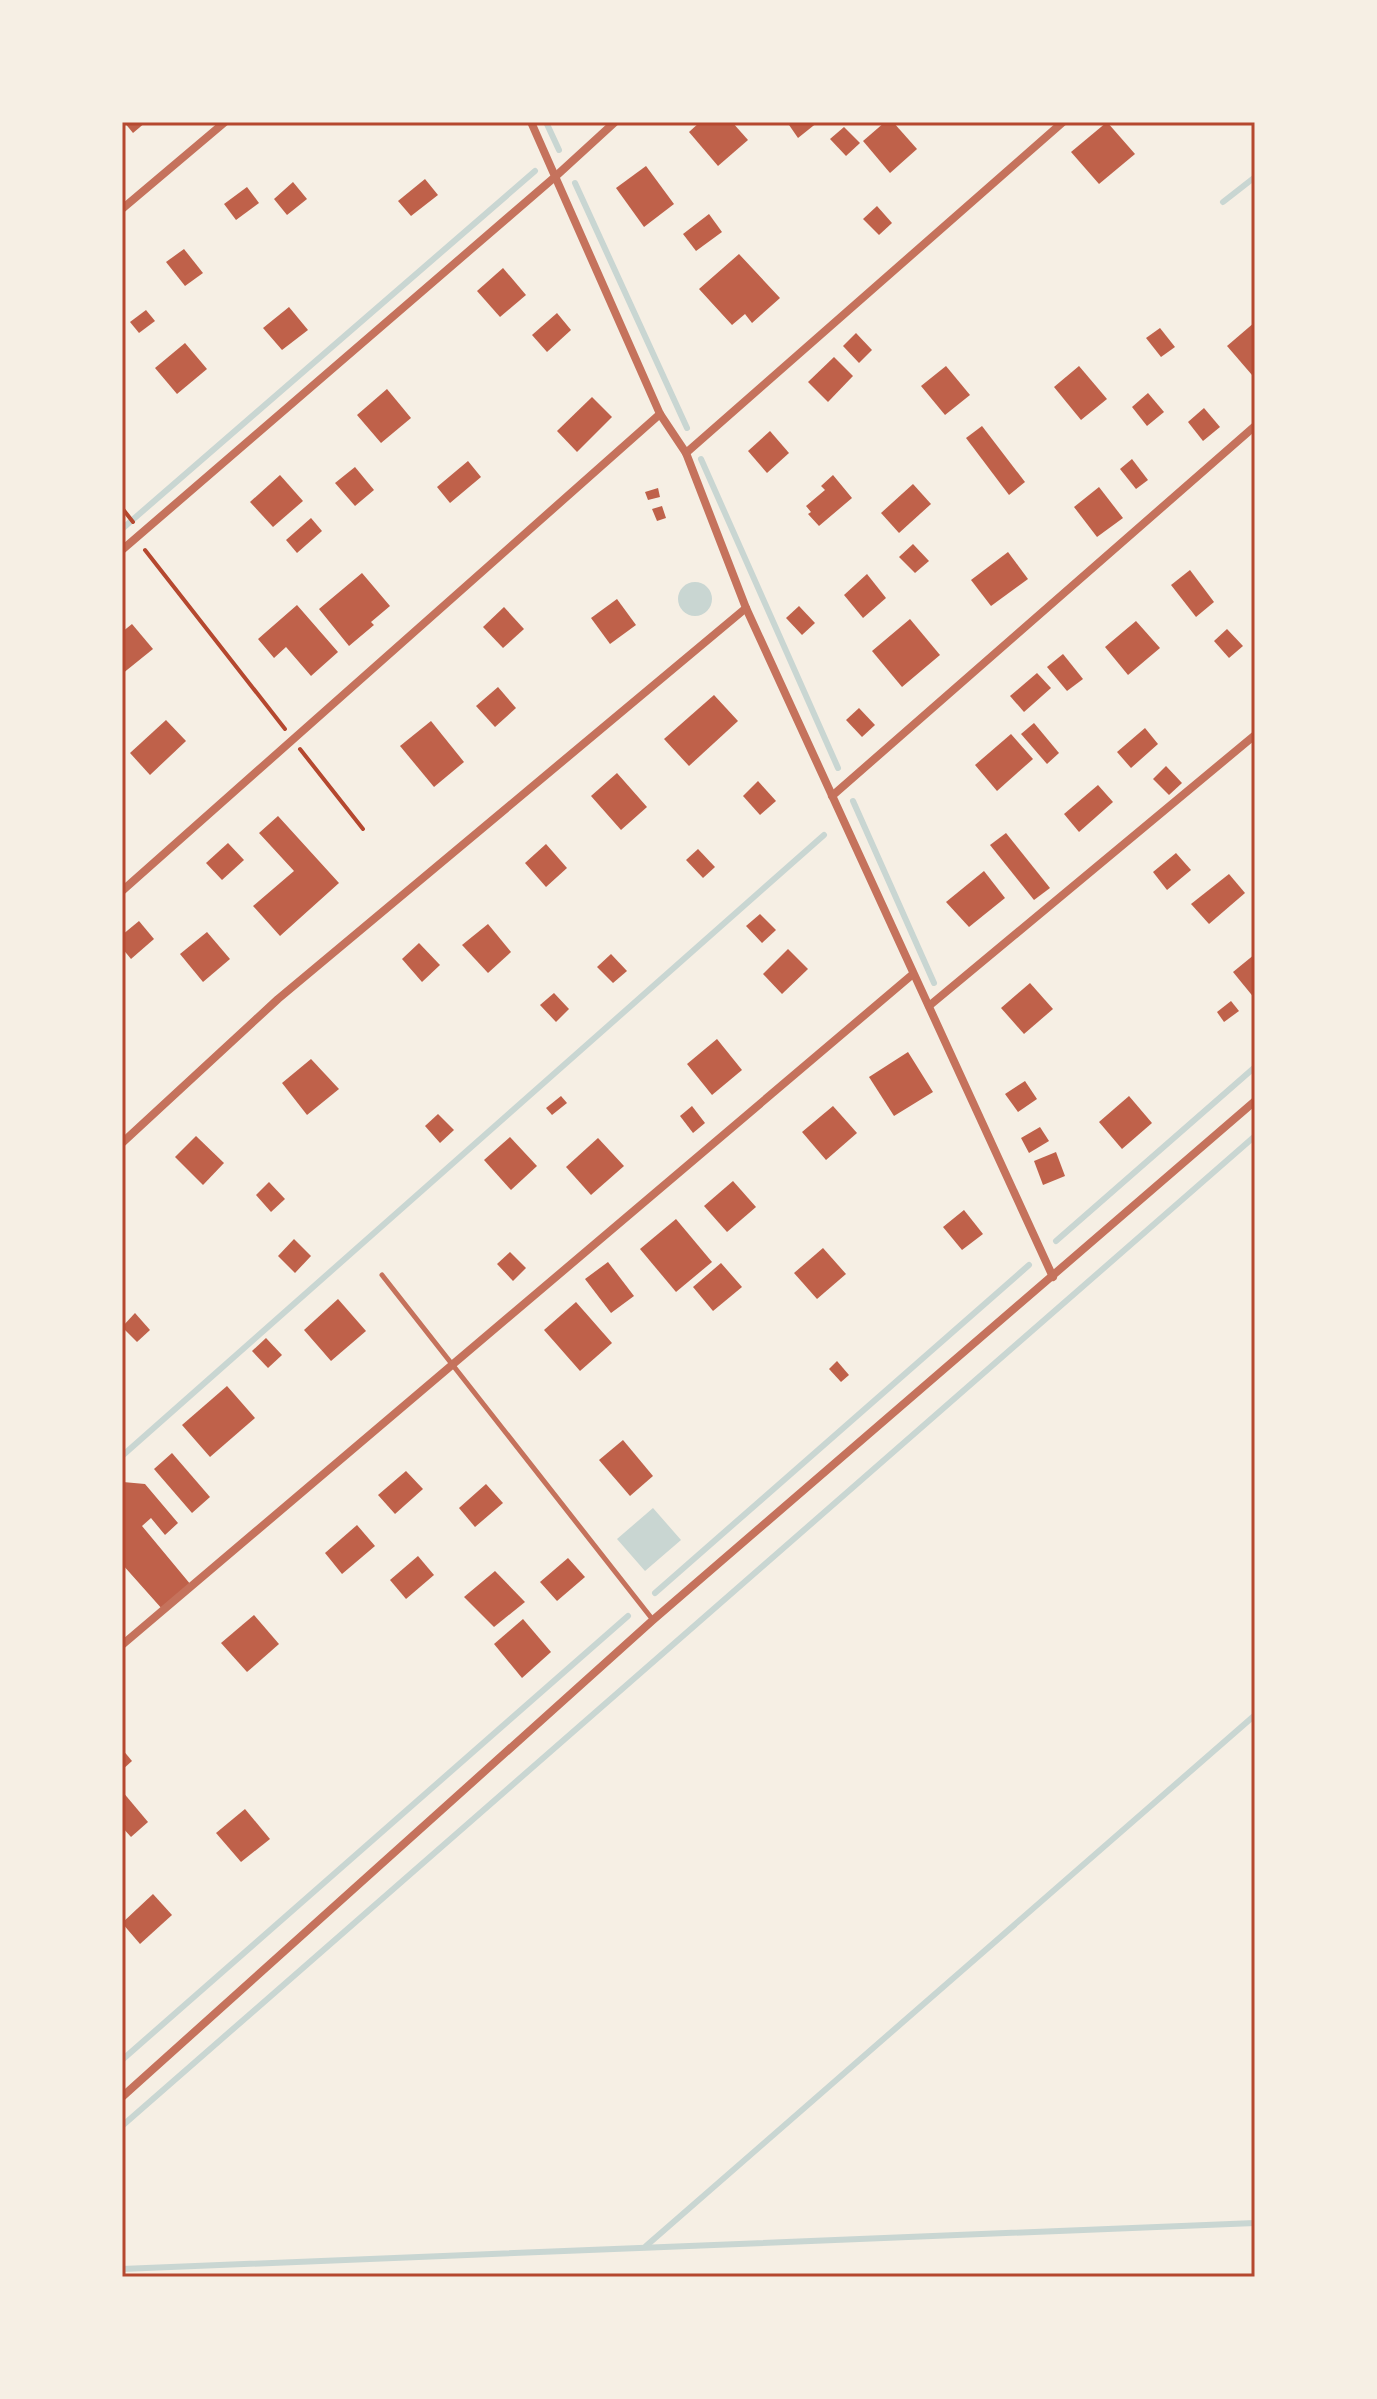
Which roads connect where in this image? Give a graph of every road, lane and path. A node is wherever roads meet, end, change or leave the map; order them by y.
1 (225, 122) edge
2 (531, 122) edge
3 (615, 122) edge
4 (1063, 122) edge
5 (556, 176) junction
6 (122, 209) edge
7 (660, 414) junction
8 (1255, 426) edge
9 (686, 453) junction
10 (122, 508) edge
11 (128, 516) dead end
12 (136, 538) junction
13 (122, 550) edge
14 (746, 608) junction
15 (1255, 735) edge
16 (293, 740) junction
17 (832, 796) junction
18 (363, 829) dead end
19 (122, 891) edge
20 (913, 974) junction
21 (929, 1006) junction
22 (1255, 1101) edge
23 (122, 1143) edge
24 (382, 1275) dead end
25 (1053, 1277) junction
26 (453, 1365) junction
27 (653, 1620) junction
28 (122, 1645) edge
29 (122, 2097) edge

1 - 6 street
2 - 5 street
3 - 5 street
4 - 9 street
5 - 7 street
5 - 12 street
7 - 9 street
7 - 16 street
8 - 17 street
9 - 14 street
10 - 11 path
12 - 13 street
12 - 16 path
14 - 17 street
14 - 23 street
15 - 21 street
16 - 18 path
16 - 19 street
17 - 20 street
20 - 21 street
20 - 26 street
21 - 25 street
22 - 25 street
24 - 26 lane
25 - 27 street
26 - 27 lane
26 - 28 street
27 - 29 street

